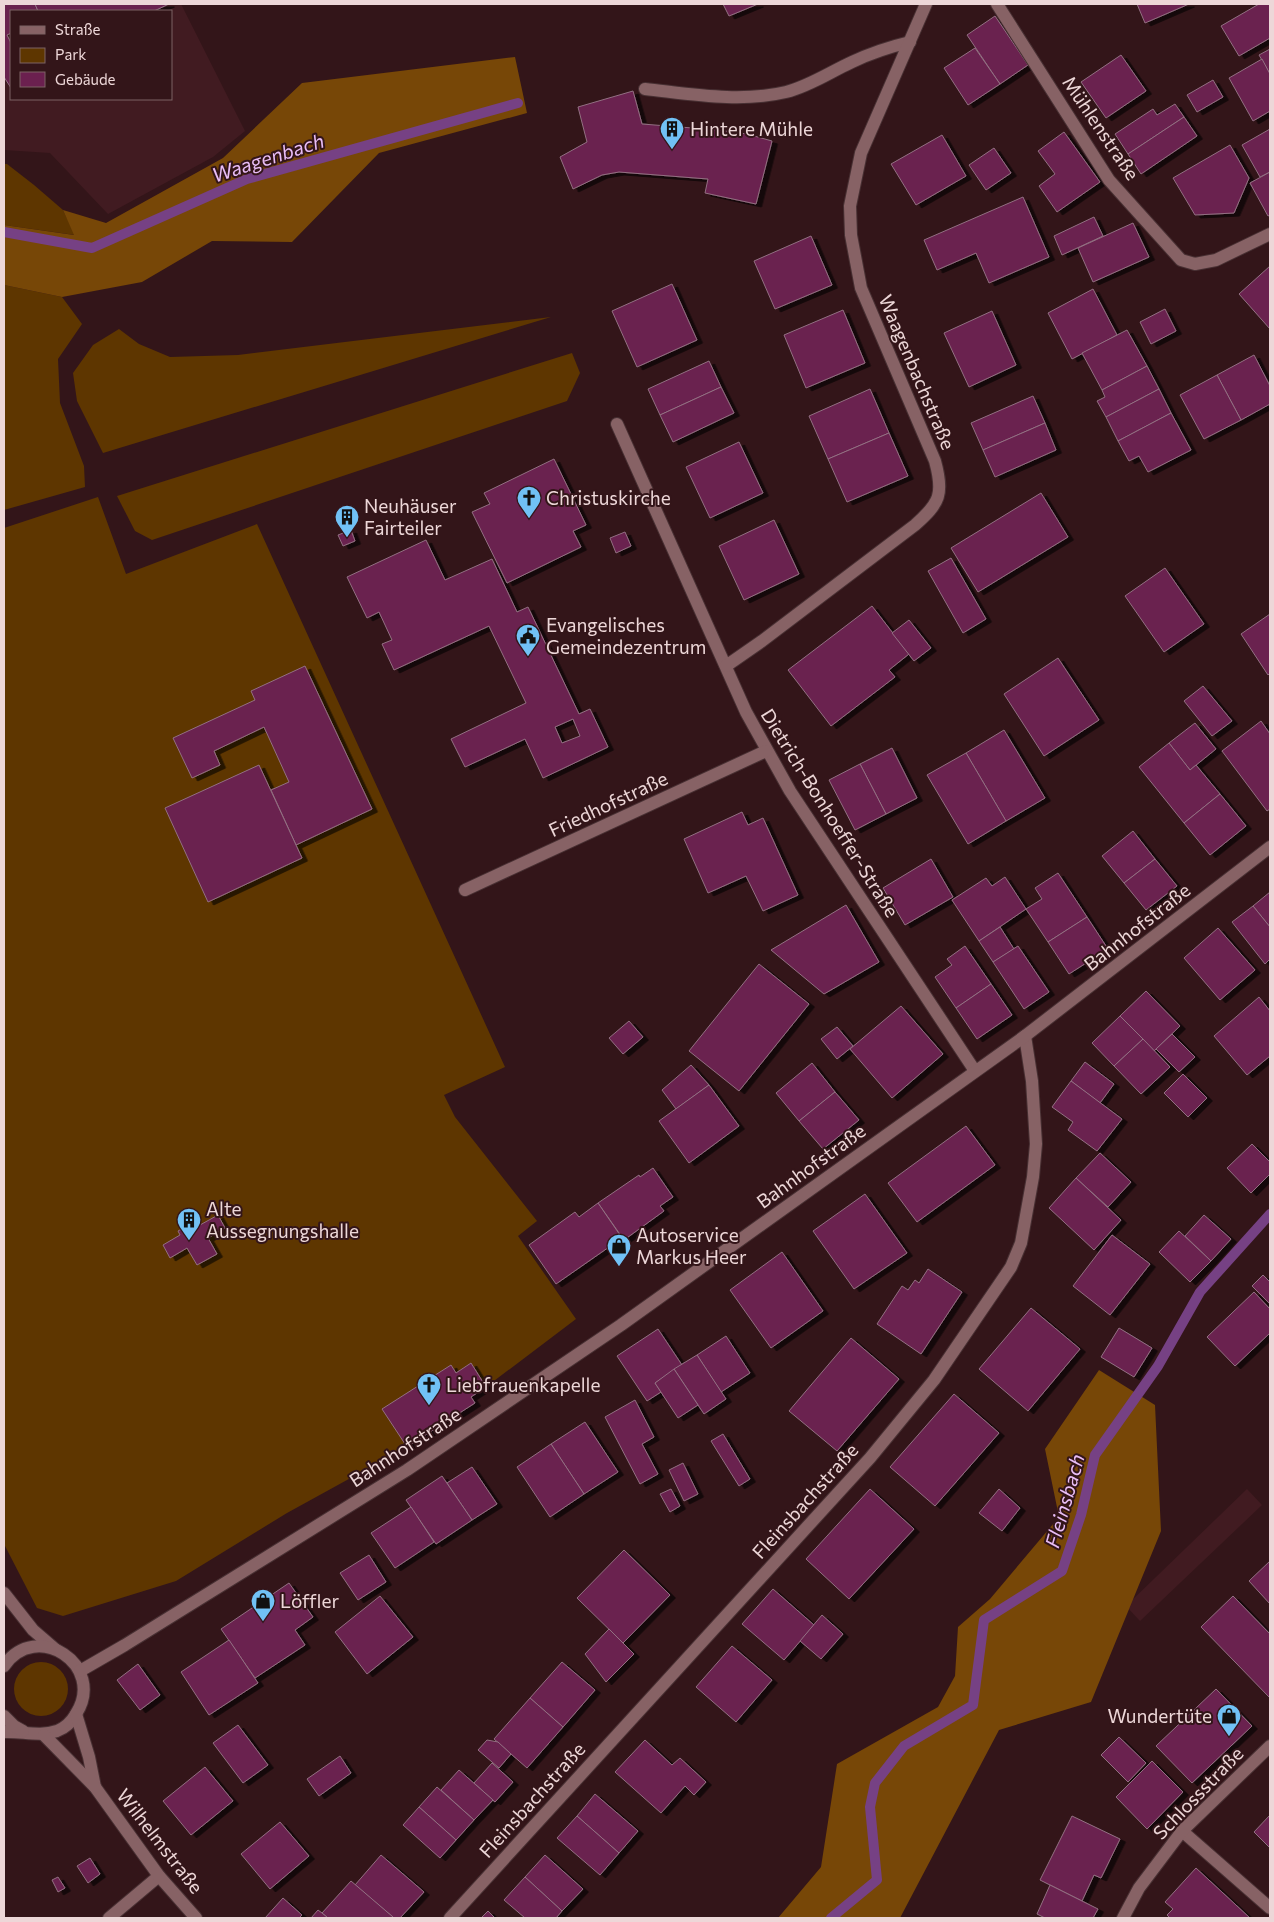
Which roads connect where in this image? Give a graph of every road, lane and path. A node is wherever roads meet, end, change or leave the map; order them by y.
1 (926, 4) edge
2 (996, 4) edge
3 (910, 42) junction
4 (645, 89) dead end
5 (1270, 234) edge
6 (616, 424) dead end
7 (726, 666) junction
8 (766, 751) junction
9 (1270, 847) edge
10 (465, 890) dead end
11 (1025, 1036) junction
12 (975, 1072) junction
13 (4, 1593) edge
14 (55, 1649) junction
15 (4, 1666) edge
16 (80, 1671) junction
17 (76, 1714) junction
18 (4, 1716) edge
19 (4, 1732) edge
20 (28, 1733) junction
21 (44, 1735) junction
22 (1270, 1746) edge
23 (95, 1787) junction
24 (1182, 1830) junction
25 (159, 1876) junction
26 (1270, 1908) edge
27 (109, 1918) edge
28 (196, 1918) edge
29 (450, 1918) edge
30 (1123, 1918) edge

1 - 3 street, Waagenbachstraße
2 - 5 street, Mühlenstraße
3 - 4 street
3 - 7 street, Waagenbachstraße
6 - 7 street, Dietrich-Bonhoeffer-Straße
7 - 8 street, Dietrich-Bonhoeffer-Straße
8 - 10 street, Friedhofstraße
8 - 12 street, Dietrich-Bonhoeffer-Straße
9 - 11 street, Bahnhofstraße
11 - 12 street, Bahnhofstraße
11 - 29 street, Fleinsbachstraße
12 - 16 street, Bahnhofstraße
13 - 14 street
14 - 15 street
14 - 16 street
16 - 17 street
17 - 21 street
17 - 23 street, Wilhelmstraße
18 - 20 street
19 - 20 street
20 - 21 street
21 - 23 street, Wilhelmstraße
22 - 24 street, Schlossstraße
23 - 25 street, Wilhelmstraße
24 - 26 street
24 - 30 street, Schlossstraße
25 - 27 street
25 - 28 street, Wilhelmstraße

